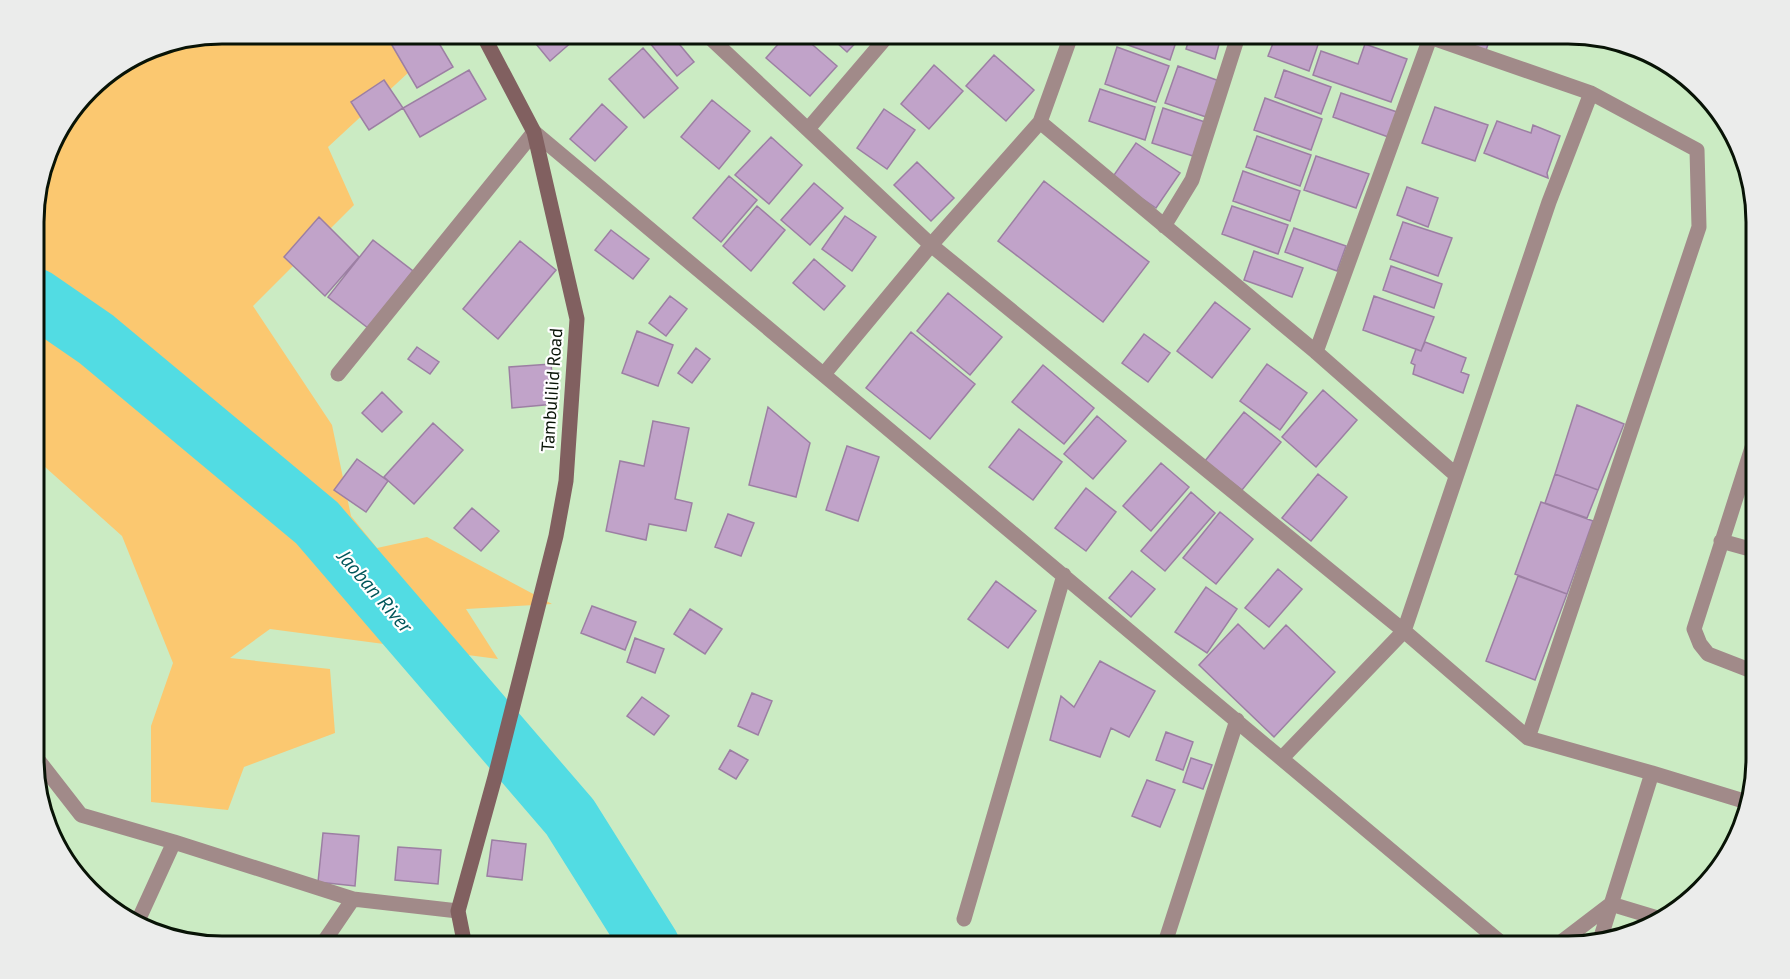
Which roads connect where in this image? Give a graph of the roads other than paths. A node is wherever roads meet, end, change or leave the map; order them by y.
1 (488, 44) edge
2 (717, 44) edge
3 (881, 44) edge
4 (1068, 44) edge
5 (1235, 44) edge
6 (1421, 44) edge
7 (1447, 44) edge
8 (1591, 93) junction
9 (1040, 122) junction
10 (808, 129) junction
11 (534, 132) junction
12 (1164, 226) junction
13 (932, 245) junction
14 (1316, 352) junction
15 (338, 374) dead end
16 (824, 374) junction
17 (1746, 465) edge
18 (1456, 475) junction
19 (1721, 541) junction
20 (1746, 548) edge
21 (1064, 575) junction
22 (1404, 631) junction
23 (1746, 669) edge
24 (1237, 720) junction
25 (1528, 738) junction
26 (1282, 758) junction
27 (44, 768) edge
28 (1653, 773) junction
29 (1741, 800) edge
30 (174, 842) junction
31 (353, 899) junction
32 (1611, 904) junction
33 (458, 910) junction
34 (140, 915) edge
35 (1649, 916) edge
36 (964, 919) dead end
37 (1602, 932) edge
38 (1167, 935) edge
39 (1492, 935) edge
40 (1570, 935) edge
41 (328, 936) edge
42 (463, 936) edge

1 - 11 street, Tambulilid Road
2 - 10 street
3 - 10 street
4 - 9 street
5 - 12 street
6 - 14 street
7 - 8 street
8 - 18 street
8 - 25 street
9 - 12 street
9 - 13 street
10 - 13 street
11 - 15 street
11 - 16 street
11 - 33 street, Tambulilid Road
12 - 14 street
13 - 16 street
13 - 22 street
14 - 18 street
16 - 21 street
17 - 19 street
18 - 22 street
19 - 20 street
19 - 23 street
21 - 24 street
21 - 36 street
22 - 25 street
22 - 26 street
24 - 26 street
24 - 38 street
25 - 28 street
26 - 39 street
27 - 30 street
28 - 29 street
28 - 32 street
30 - 31 street
30 - 34 street
31 - 33 street
31 - 41 street
32 - 35 street
32 - 37 street
32 - 40 street
33 - 42 street

